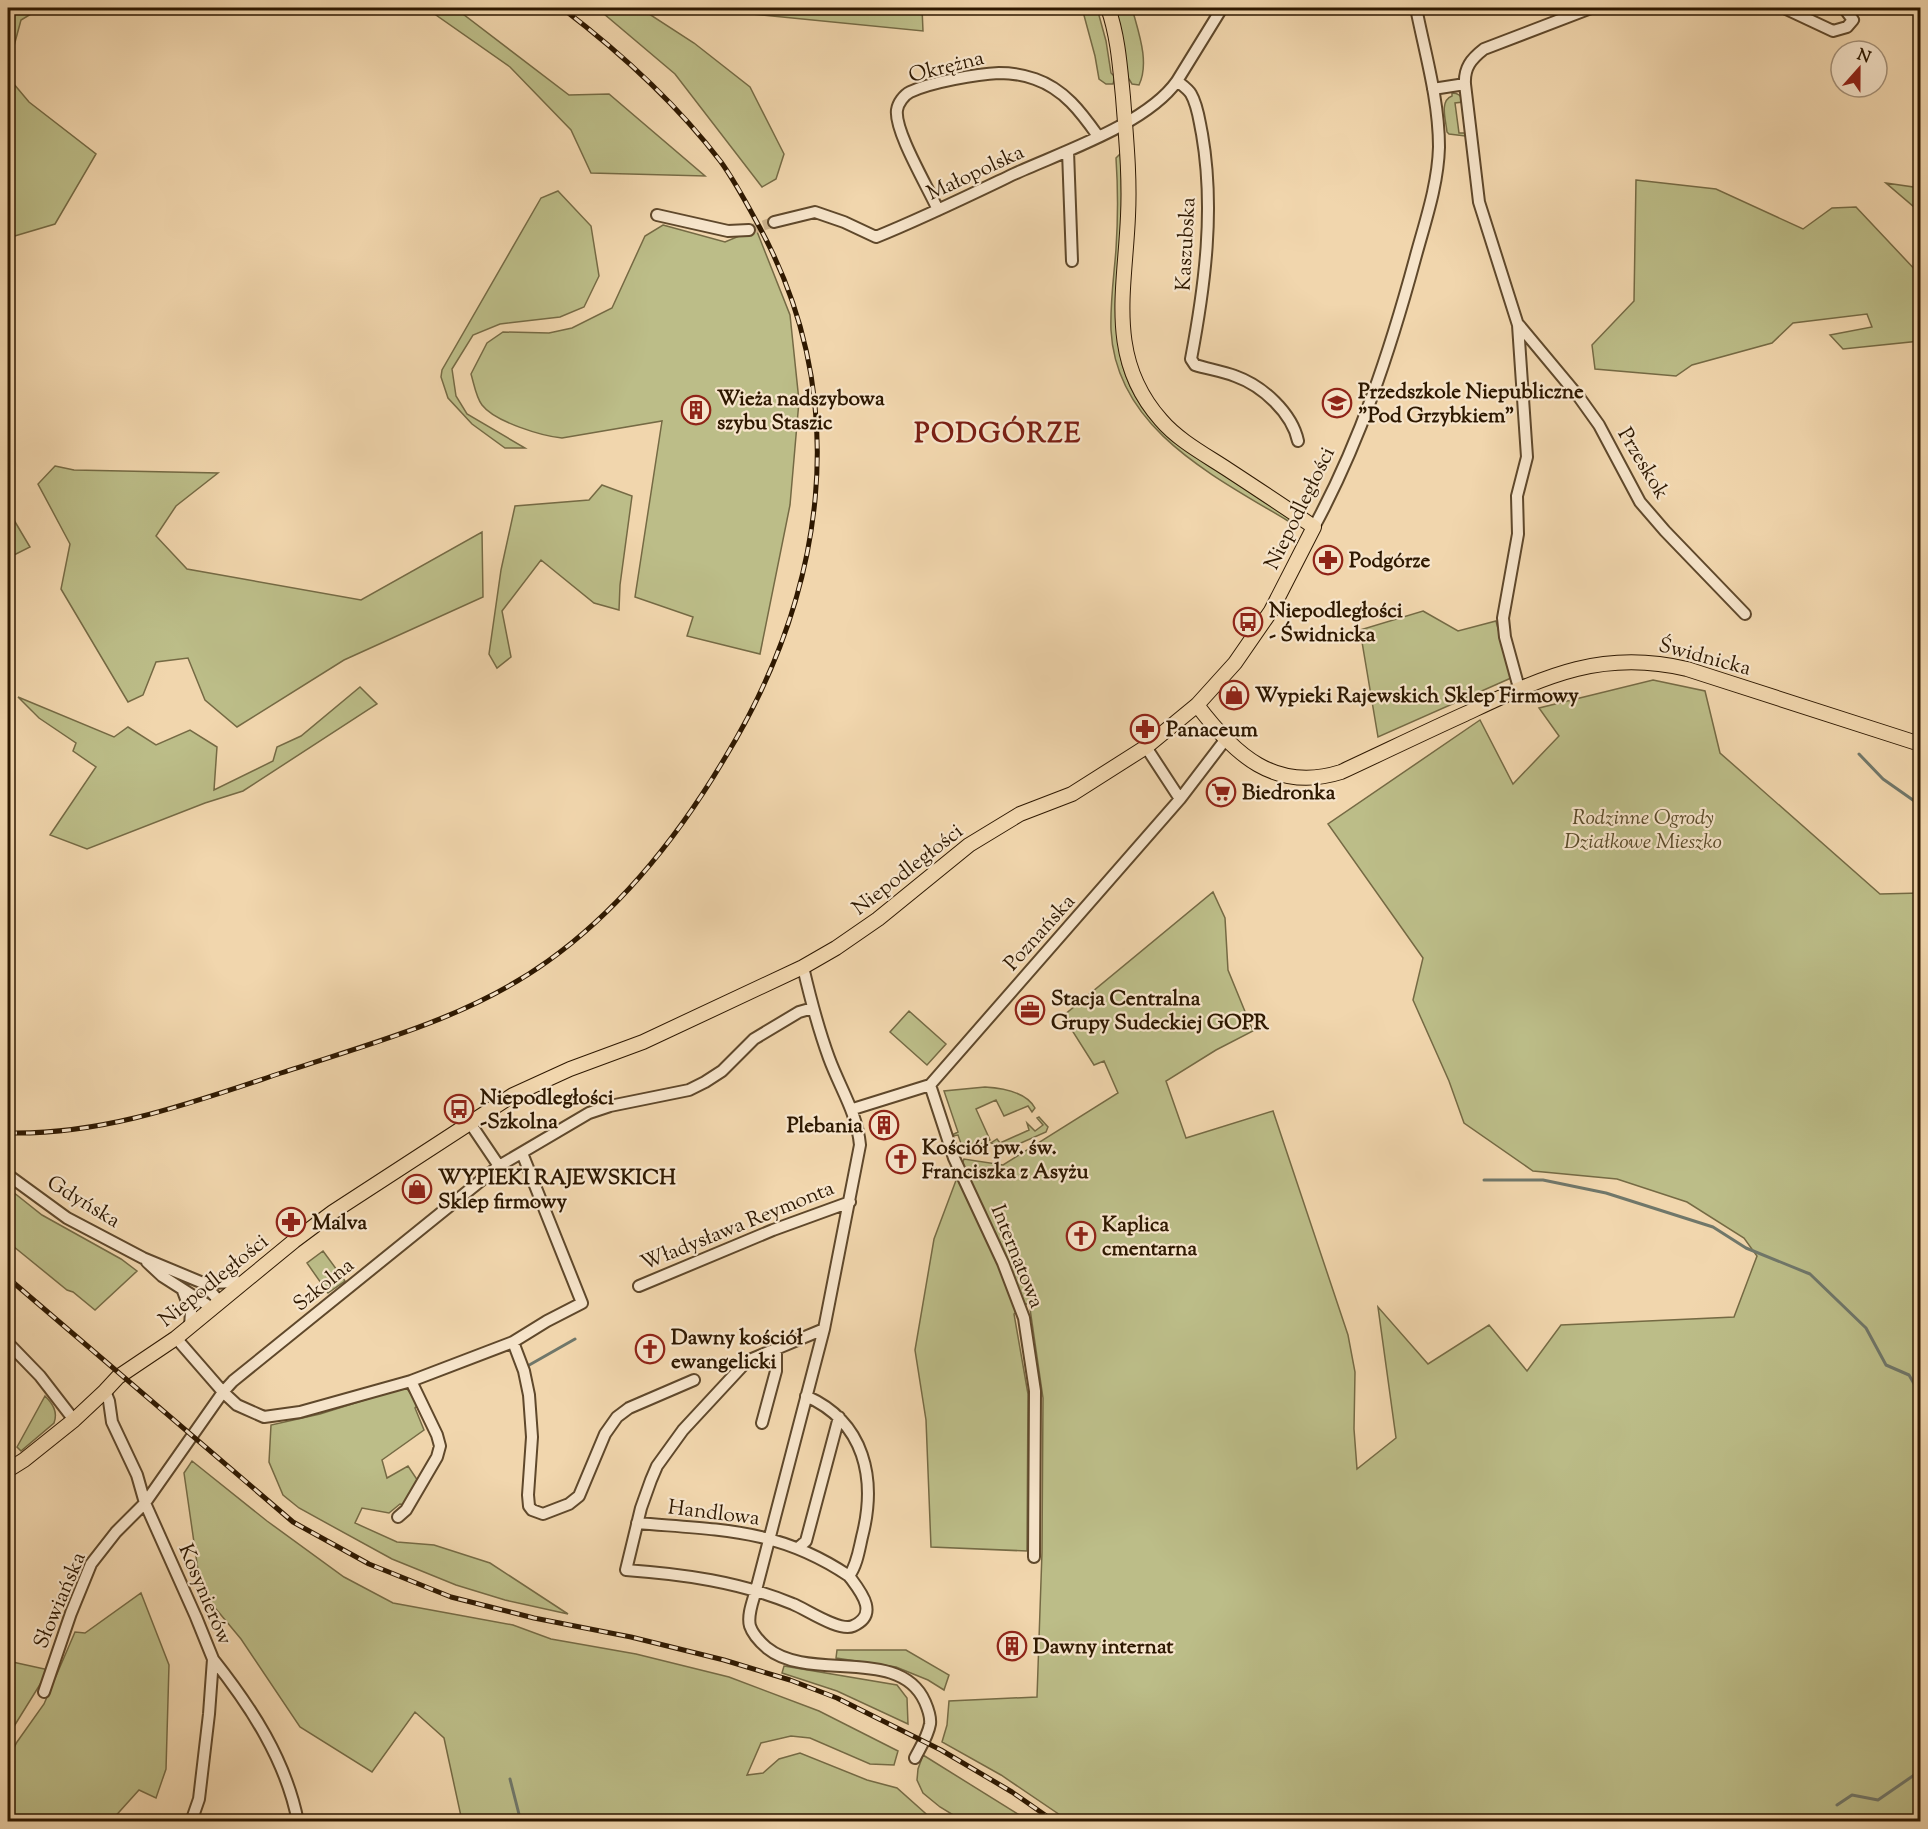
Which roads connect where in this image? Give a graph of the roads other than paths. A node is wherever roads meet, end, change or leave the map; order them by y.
1 (1108, 8) edge
2 (1222, 8) edge
3 (1416, 8) edge
4 (1591, 8) edge
5 (1784, 8) edge
6 (1844, 8) edge
7 (1177, 81) junction
8 (1465, 84) junction
9 (1433, 89) junction
10 (1125, 123) junction
11 (1098, 136) junction
12 (1068, 151) junction
13 (939, 210) junction
14 (657, 215) dead end
15 (774, 222) tunnel mouth
16 (749, 230) tunnel mouth
17 (1072, 261) dead end
18 (1518, 325) junction
19 (1298, 441) dead end
20 (1314, 527) junction
21 (1745, 614) dead end
22 (1519, 688) junction
23 (1197, 705) junction
24 (1225, 740) junction
25 (1920, 744) edge
26 (1146, 747) junction
27 (1180, 800) junction
28 (803, 967) junction
29 (813, 1008) junction
30 (930, 1085) junction
31 (853, 1109) junction
32 (470, 1123) junction
33 (522, 1153) junction
34 (499, 1166) junction
35 (8, 1175) edge
36 (850, 1202) junction
37 (143, 1257) junction
38 (244, 1282) junction
39 (203, 1283) junction
40 (639, 1286) dead end
41 (183, 1291) junction
42 (216, 1305) junction
43 (190, 1326) junction
44 (824, 1329) junction
45 (176, 1338) junction
46 (513, 1342) junction
47 (8, 1343) edge
48 (776, 1348) junction
49 (694, 1380) dead end
50 (411, 1381) junction
51 (105, 1391) junction
52 (223, 1392) junction
53 (806, 1396) junction
54 (838, 1417) junction
55 (74, 1420) junction
56 (762, 1423) dead end
57 (8, 1470) edge
58 (145, 1503) junction
59 (398, 1517) dead end
60 (637, 1522) junction
61 (770, 1538) junction
62 (798, 1548) junction
63 (1034, 1557) dead end
64 (849, 1576) junction
65 (756, 1590) junction
66 (213, 1659) junction
67 (44, 1692) dead end
68 (915, 1758) dead end
69 (191, 1821) edge
70 (298, 1821) edge

1 - 10 main road
2 - 7 street
3 - 9 street, Niepodległości
4 - 8 street
5 - 6 street
7 - 10 street, Małopolska
7 - 19 street, Kaszubska
8 - 9 street
8 - 18 street, Przeskok
9 - 20 street, Niepodległości
10 - 11 street, Małopolska
10 - 20 main road
11 - 12 street, Małopolska
11 - 13 street, Okrężna
12 - 13 street, Małopolska
12 - 17 street
13 - 15 street, Małopolska
14 - 16 street
18 - 21 street, Przeskok
18 - 22 street, Przeskok
20 - 23 main road, Niepodległości
22 - 24 main road, Świdnicka
22 - 25 main road, Świdnicka
23 - 24 main road, Świdnicka
23 - 26 main road, Niepodległości
24 - 27 street, Poznańska
26 - 27 street
26 - 28 main road, Niepodległości
27 - 30 street, Poznańska
28 - 29 street
28 - 32 main road, Niepodległości
29 - 31 street
29 - 33 street, Szkolna
30 - 31 street
30 - 63 street, Internatowa
31 - 36 street
32 - 34 street
32 - 38 main road, Niepodległości
33 - 34 street, Szkolna
33 - 46 street
34 - 52 street, Szkolna
35 - 37 street, Gdyńska
36 - 40 street, Władysława Reymonta
36 - 44 street
37 - 39 street, Gdyńska
37 - 41 street, Gdyńska
38 - 39 street, Gdyńska
38 - 42 main road, Niepodległości
39 - 42 street, Gdyńska
41 - 42 street, Gdyńska
41 - 43 street
42 - 43 main road, Niepodległości
43 - 45 main road, Niepodległości
44 - 48 street
44 - 53 street
45 - 51 main road, Niepodległości
45 - 52 street
46 - 49 street
46 - 50 street
47 - 55 street
48 - 56 street
48 - 60 street
50 - 52 street
50 - 59 street
51 - 55 main road, Niepodległości
51 - 58 street, Kosynierów
52 - 58 street, Szkolna
53 - 54 street
53 - 61 street
54 - 62 street
54 - 64 street
55 - 57 main road, Niepodległości
58 - 66 street, Kosynierów
58 - 67 street, Słowiańska
60 - 61 street, Handlowa
60 - 65 street
61 - 62 street, Handlowa
61 - 65 street
62 - 64 street, Handlowa
64 - 65 street
65 - 68 street
66 - 69 street, Kosynierów
66 - 70 street

